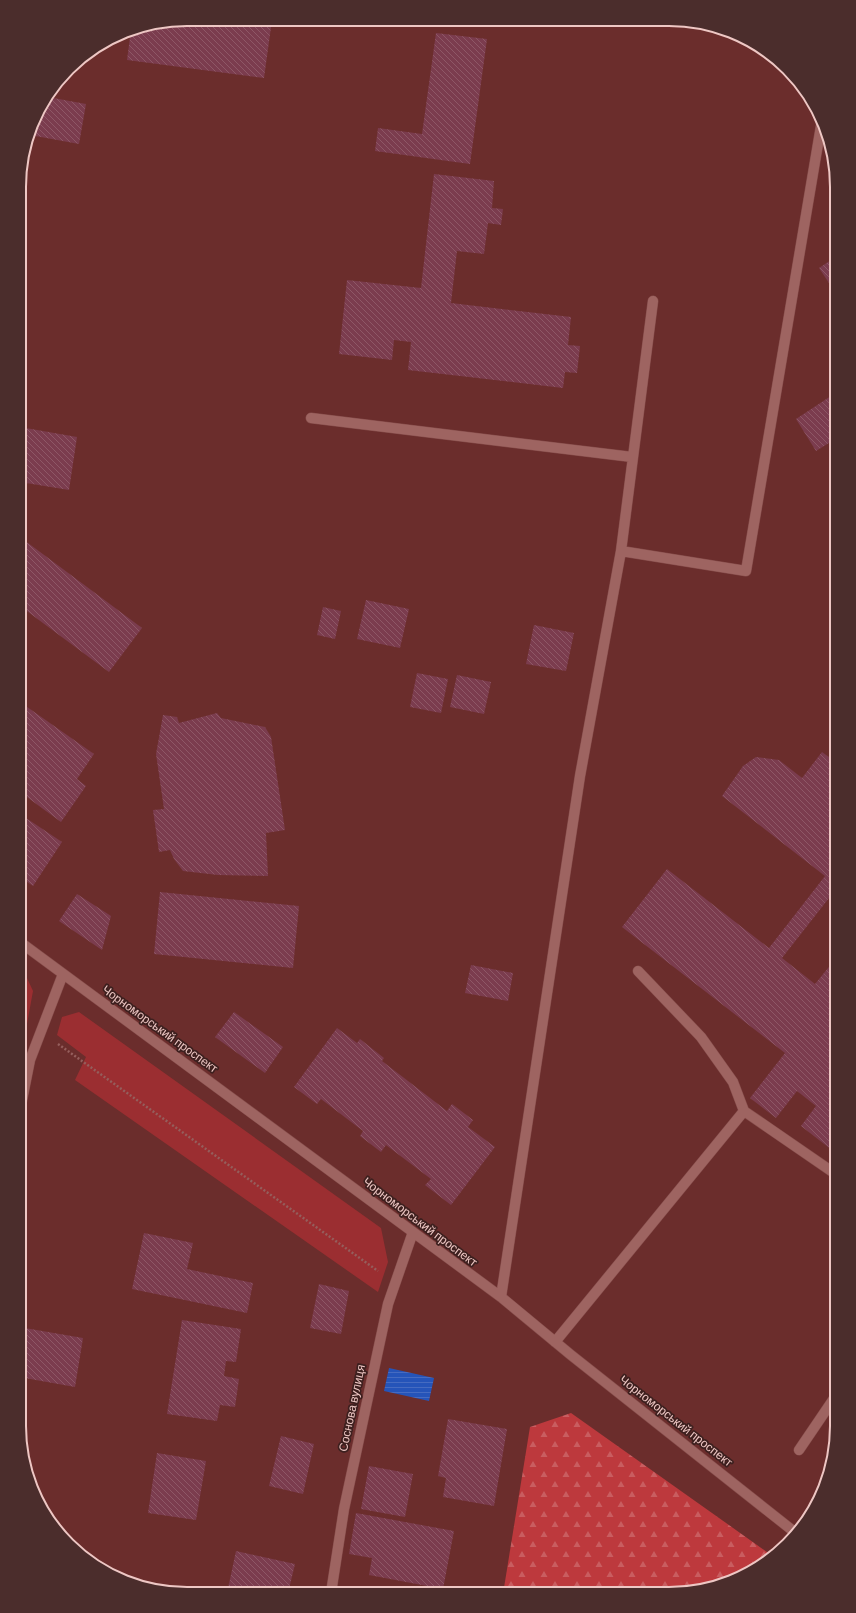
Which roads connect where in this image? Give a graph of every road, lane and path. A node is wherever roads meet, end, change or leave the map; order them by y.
1 (820, 132) edge
2 (653, 301) dead end
3 (311, 418) dead end
4 (632, 457) junction
5 (621, 550) junction
6 (26, 946) edge
7 (638, 971) dead end
8 (63, 974) junction
9 (26, 1021) edge
10 (41, 1032) junction
11 (26, 1080) edge
12 (744, 1111) junction
13 (830, 1170) edge
14 (413, 1232) junction
15 (395, 1283) junction
16 (501, 1298) junction
17 (555, 1342) junction
18 (830, 1404) edge
19 (798, 1450) dead end
20 (792, 1530) edge
21 (332, 1587) edge

1 - 5 street
2 - 4 street
3 - 4 street
4 - 5 street
5 - 16 street
6 - 8 street, Чорноморський проспект
7 - 12 street
8 - 10 street
8 - 14 street, Чорноморський проспект
9 - 10 path
10 - 11 street
10 - 15 path
12 - 13 street
12 - 17 street
14 - 15 street, Соснова вулиця
14 - 16 street, Чорноморський проспект
15 - 21 street, Соснова вулиця
16 - 17 street, Чорноморський проспект
17 - 20 street, Чорноморський проспект
18 - 19 street

